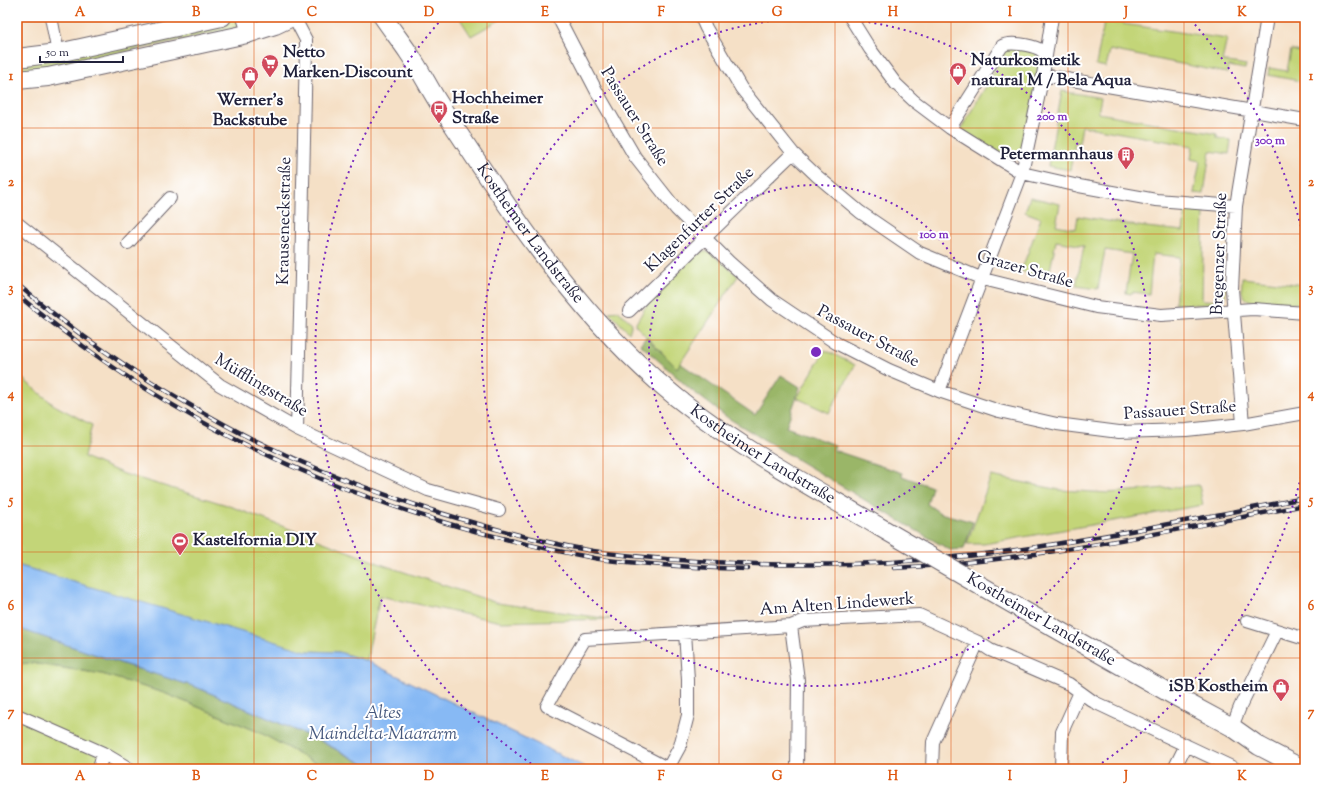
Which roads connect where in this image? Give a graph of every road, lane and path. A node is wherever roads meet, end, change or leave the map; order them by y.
1 (51, 17) edge
2 (293, 17) edge
3 (383, 17) edge
4 (392, 17) edge
5 (558, 17) edge
6 (701, 17) edge
7 (850, 17) edge
8 (1052, 17) edge
9 (1267, 17) edge
10 (211, 18) edge
11 (246, 26) edge
12 (409, 52) junction
13 (58, 53) junction
14 (1046, 55) junction
15 (17, 58) edge
16 (1043, 75) junction
17 (17, 80) edge
18 (1251, 111) junction
19 (1305, 120) edge
20 (950, 128) junction
21 (793, 153) junction
22 (1022, 173) junction
23 (170, 198) dead end
24 (1236, 206) junction
25 (17, 223) edge
26 (706, 238) junction
27 (128, 243) dead end
28 (983, 279) junction
29 (1233, 310) junction
30 (629, 311) dead end
31 (1305, 313) edge
32 (939, 391) junction
33 (1305, 413) edge
34 (1243, 424) junction
35 (297, 429) junction
36 (499, 510) dead end
37 (1247, 621) dead end
38 (791, 626) junction
39 (1277, 631) junction
40 (685, 632) junction
41 (1305, 639) edge
42 (978, 642) junction
43 (1080, 692) junction
44 (17, 715) edge
45 (1232, 727) junction
46 (1186, 745) junction
47 (103, 753) junction
48 (1305, 759) edge
49 (99, 769) edge
50 (130, 769) edge
51 (669, 769) edge
52 (797, 769) edge
53 (932, 769) edge
54 (1061, 769) edge
55 (1174, 769) edge
56 (1236, 769) edge
57 (1303, 769) edge

1 - 13 street
2 - 11 main road
2 - 35 street, Krauseneckstraße
3 - 12 main road, Kostheimer Landstraße
4 - 12 main road, Kostheimer Landstraße
5 - 26 street, Passauer Straße
6 - 21 street, Grazer Straße
7 - 20 street
8 - 14 street
9 - 18 street, Bregenzer Straße
10 - 13 main road
11 - 17 main road
12 - 45 main road, Kostheimer Landstraße, bridge
13 - 15 main road
14 - 16 street
14 - 20 street
16 - 18 street
16 - 22 street
18 - 19 street
18 - 24 street, Bregenzer Straße
20 - 22 street
21 - 26 street, Klagenfurter Straße
21 - 28 street, Grazer Straße
22 - 24 street
22 - 28 street
23 - 27 street
24 - 29 street, Bregenzer Straße
25 - 35 street, Müfflingstraße
26 - 30 street, Klagenfurter Straße
26 - 32 street, Passauer Straße
28 - 29 street, Grazer Straße
28 - 32 street
29 - 31 street, Grazer Straße
29 - 34 street, Bregenzer Straße
32 - 34 street, Passauer Straße
33 - 34 street, Passauer Straße
35 - 36 street, Müfflingstraße
37 - 39 street
38 - 40 street, Am Alten Lindewerk
38 - 42 street, Am Alten Lindewerk
38 - 52 street
39 - 41 street
39 - 45 street
40 - 51 street
40 - 51 street, Am Alten Lindewerk
42 - 43 street, Am Alten Lindewerk
42 - 53 street
43 - 46 street, Am Alten Lindewerk
43 - 54 street
44 - 47 street
45 - 48 main road, Kostheimer Landstraße
45 - 57 main road, Kostheimer Landstraße
46 - 55 street
46 - 56 street, Am Alten Lindewerk
47 - 49 street
47 - 50 street

